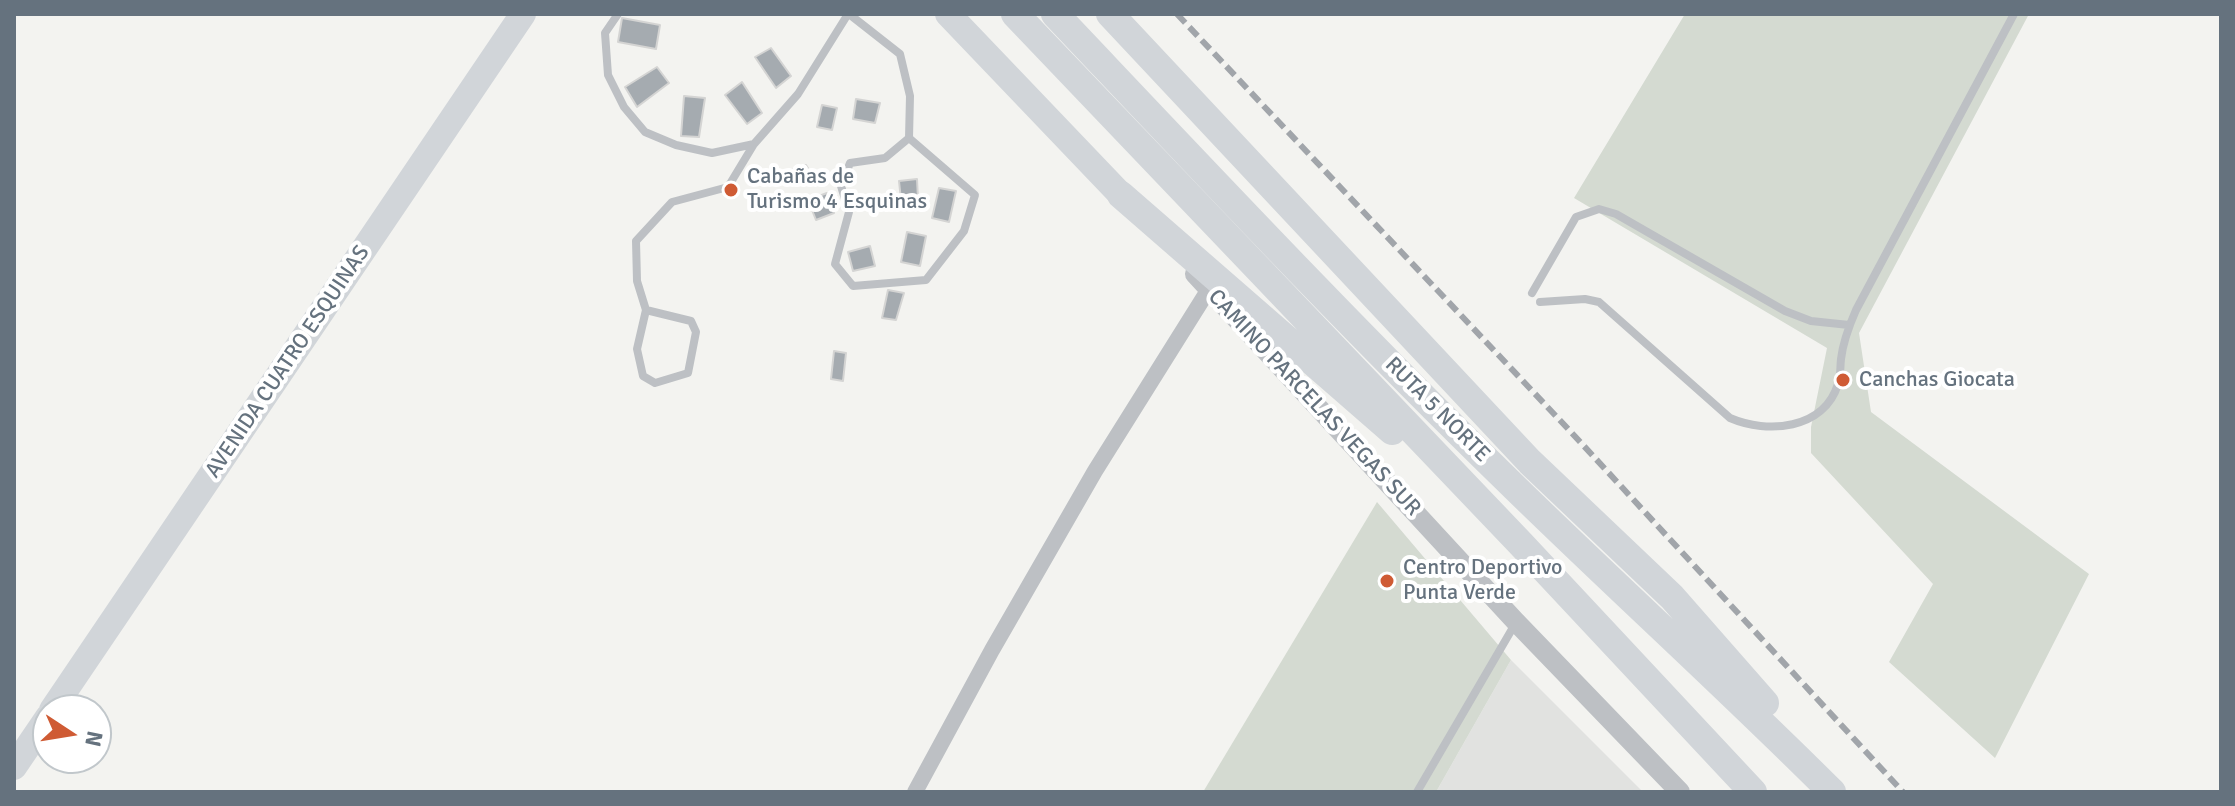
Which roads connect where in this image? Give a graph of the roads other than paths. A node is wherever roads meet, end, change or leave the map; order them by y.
1 (523, 14) edge
2 (618, 14) edge
3 (849, 14) edge
4 (948, 14) edge
5 (1015, 14) edge
6 (1055, 14) edge
7 (1110, 14) edge
8 (2014, 14) edge
9 (909, 138) junction
10 (754, 144) junction
11 (1121, 195) junction
12 (1209, 289) junction
13 (1532, 293) dead end
14 (1540, 302) dead end
15 (646, 310) junction
16 (1849, 325) junction
17 (1521, 544) junction
18 (1516, 622) junction
19 (63, 694) edge
20 (32, 741) edge
21 (14, 767) edge
22 (915, 792) edge
23 (1417, 792) edge
24 (1680, 792) edge
25 (1753, 792) edge
26 (1832, 792) edge
27 (1840, 792) edge

1 - 19 main road, AVENIDA CUATRO ESQUINAS
2 - 10 lane
3 - 9 lane
3 - 10 lane
4 - 11 main road, CAMINO PARCELAS VEGAS SUR
5 - 17 highway, RUTA 5 NORTE
6 - 26 highway, RUTA 5 NORTE
7 - 27 highway
8 - 16 lane
9 - 9 lane
10 - 15 lane
11 - 12 street, CAMINO PARCELAS VEGAS SUR
11 - 17 highway
12 - 18 street, CAMINO PARCELAS VEGAS SUR
12 - 22 street
13 - 16 lane
14 - 16 lane
15 - 15 lane
17 - 25 highway, RUTA 5 NORTE
18 - 23 lane
18 - 24 street, CAMINO PARCELAS VEGAS SUR
20 - 21 main road

